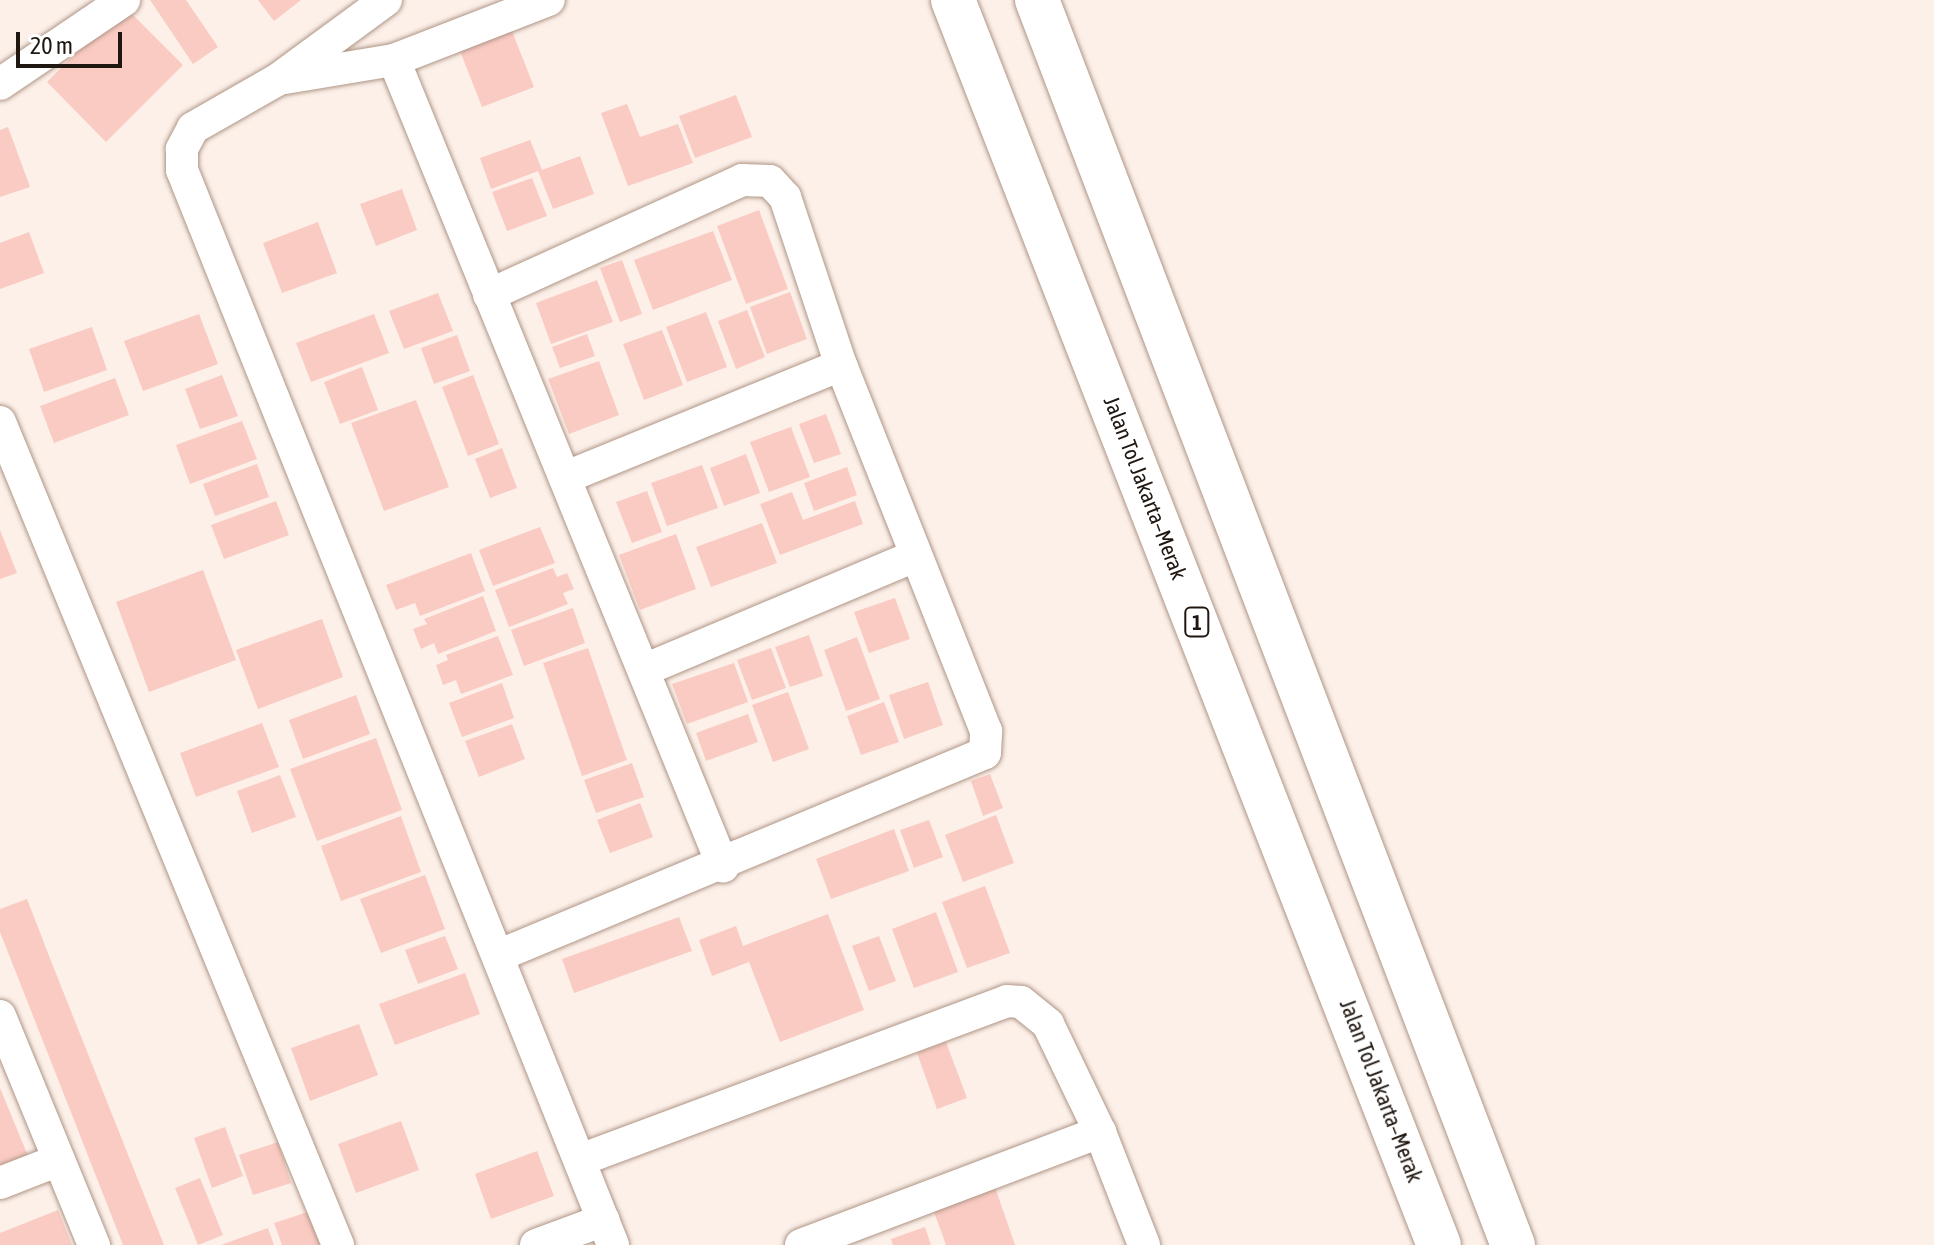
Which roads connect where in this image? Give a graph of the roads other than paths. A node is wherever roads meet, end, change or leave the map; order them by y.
1 (124, 0) edge
2 (386, 0) edge
3 (549, 0) edge
4 (953, 0) edge
5 (1037, 0) edge
6 (394, 60) junction
7 (277, 80) junction
8 (0, 84) edge
9 (489, 295) junction
10 (841, 365) junction
11 (0, 422) edge
12 (567, 477) junction
13 (915, 556) junction
14 (644, 670) junction
15 (723, 866) junction
16 (500, 955) junction
17 (0, 1016) edge
18 (1100, 1132) junction
19 (59, 1160) junction
20 (580, 1160) junction
21 (0, 1183) edge
22 (608, 1233) edge
23 (94, 1245) edge
24 (338, 1245) edge
25 (536, 1245) edge
26 (801, 1245) edge
27 (1144, 1245) edge
28 (1439, 1245) edge
29 (1513, 1245) edge

1 - 8 street
2 - 7 street
3 - 6 street
4 - 28 highway, Jalan Tol Jakarta–Merak / 1
5 - 29 highway
6 - 7 street
6 - 9 street
7 - 16 street
9 - 10 street
9 - 12 street
10 - 12 street
10 - 13 street
11 - 24 street
12 - 14 street
13 - 14 street
13 - 15 street
14 - 15 street
15 - 16 street
16 - 20 street
17 - 19 street
18 - 20 street
18 - 26 street
18 - 27 street
19 - 21 street
19 - 23 street
20 - 22 street
22 - 25 street

